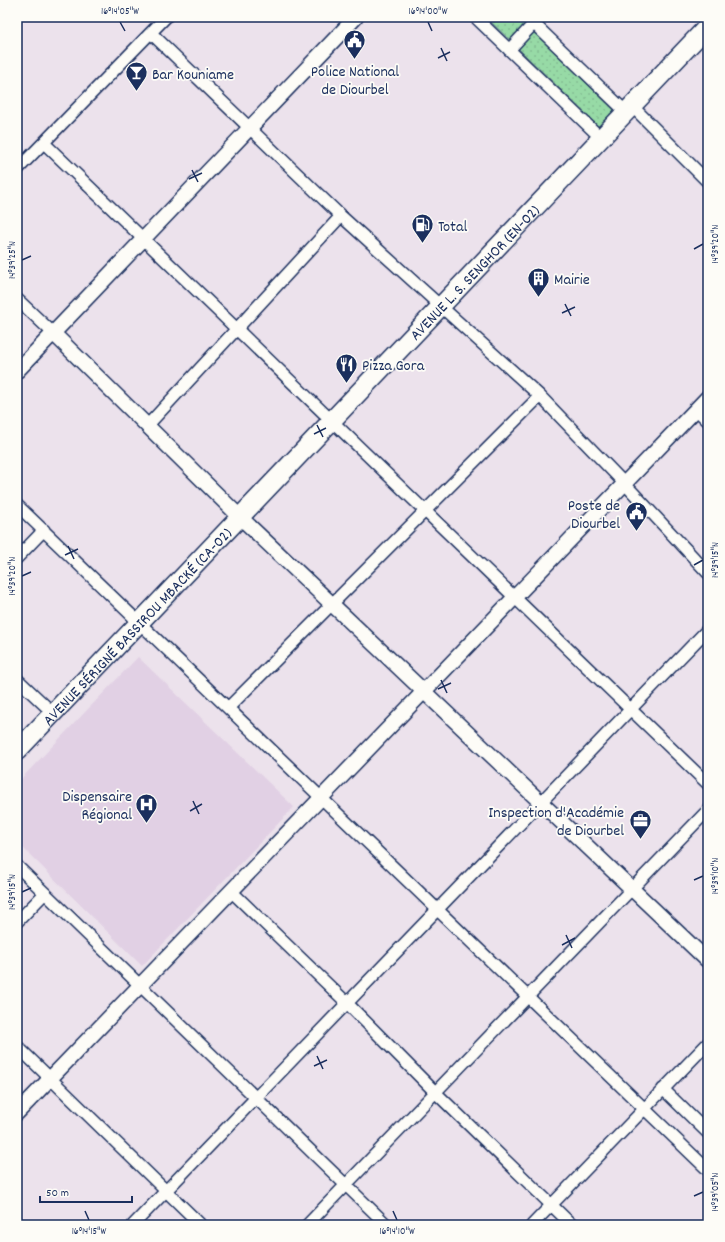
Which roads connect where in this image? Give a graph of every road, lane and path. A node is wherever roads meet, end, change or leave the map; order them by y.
1 (166, 17) edge
2 (356, 17) edge
3 (475, 17) edge
4 (534, 19) edge
5 (708, 26) edge
6 (150, 33) junction
7 (509, 50) junction
8 (629, 109) junction
9 (250, 128) junction
10 (601, 138) junction
11 (44, 143) junction
12 (17, 170) edge
13 (708, 182) edge
14 (342, 216) junction
15 (143, 239) junction
16 (17, 300) edge
17 (441, 306) junction
18 (236, 329) junction
19 (53, 334) junction
20 (17, 371) edge
21 (540, 396) junction
22 (708, 397) edge
23 (696, 409) junction
24 (332, 421) junction
25 (708, 421) edge
26 (147, 426) junction
27 (624, 483) junction
28 (17, 505) edge
29 (425, 511) junction
30 (240, 517) junction
31 (44, 530) junction
32 (17, 558) edge
33 (708, 574) edge
34 (515, 597) junction
35 (332, 604) junction
36 (139, 623) junction
37 (708, 629) edge
38 (17, 679) edge
39 (424, 692) junction
40 (228, 708) junction
41 (631, 709) junction
42 (53, 713) junction
43 (17, 751) edge
44 (708, 784) edge
45 (321, 798) junction
46 (541, 802) junction
47 (708, 810) edge
48 (17, 866) edge
49 (632, 889) junction
50 (231, 891) junction
51 (45, 893) junction
52 (437, 910) junction
53 (17, 922) edge
54 (708, 961) edge
55 (140, 986) junction
56 (528, 997) junction
57 (347, 1003) junction
58 (708, 1043) edge
59 (17, 1046) edge
60 (50, 1079) junction
61 (663, 1089) junction
62 (435, 1092) junction
63 (256, 1098) junction
64 (644, 1109) junction
65 (17, 1113) edge
66 (708, 1133) edge
67 (708, 1170) edge
68 (345, 1185) junction
69 (166, 1191) junction
70 (551, 1205) junction
71 (17, 1223) edge
72 (20, 1225) edge
73 (133, 1225) edge
74 (201, 1225) edge
75 (307, 1225) edge
76 (387, 1225) edge
77 (532, 1225) edge
78 (572, 1225) edge

1 - 6 street
2 - 9 street
3 - 7 street
4 - 7 street
4 - 8 street
5 - 8 main road, AVENUE L. S. SENGHOR (EN-02)
6 - 9 street
6 - 11 street
7 - 10 street
8 - 10 main road, AVENUE L. S. SENGHOR (EN-02)
8 - 13 street
9 - 14 street
9 - 15 street
10 - 17 main road, AVENUE L. S. SENGHOR (EN-02)
11 - 12 street
11 - 15 street
14 - 17 street
14 - 18 street
15 - 18 street
15 - 19 street
16 - 19 street
17 - 21 street
17 - 24 main road, AVENUE L. S. SENGHOR (EN-02)
18 - 24 street
18 - 26 street
19 - 20 street
19 - 26 street
21 - 27 street
21 - 29 street
22 - 23 street
23 - 25 street
23 - 27 street
24 - 29 street
24 - 30 main road, AVENUE L. S. SENGHOR (EN-02)
26 - 30 street
27 - 33 street
27 - 34 street
28 - 31 street
29 - 34 street
29 - 35 street
30 - 35 street
30 - 36 main road, AVENUE SÉRIGNÉ BASSIROU MBACKÉ (CA-02)
31 - 32 street
31 - 36 street
34 - 39 street
34 - 41 street
35 - 39 street
35 - 40 street
36 - 40 street
36 - 42 main road, AVENUE SÉRIGNÉ BASSIROU MBACKÉ (CA-02)
37 - 41 street
38 - 42 street
39 - 45 street
39 - 46 street
40 - 45 street
41 - 44 street
41 - 46 street
42 - 43 main road, AVENUE SÉRIGNÉ BASSIROU MBACKÉ (CA-02)
45 - 50 street
45 - 52 street
46 - 49 street
46 - 52 street
47 - 49 street
48 - 51 street
49 - 54 street
49 - 56 street
50 - 55 street
50 - 57 street
51 - 53 street
51 - 55 street
52 - 56 street
52 - 57 street
55 - 60 street
55 - 63 street
56 - 62 street
56 - 64 street
57 - 62 street
57 - 63 street
58 - 61 street
59 - 60 street
60 - 65 street
60 - 69 street
61 - 64 street
61 - 66 street
62 - 68 street
62 - 70 street
63 - 68 street
63 - 69 street
64 - 67 street
64 - 70 street
68 - 75 street
68 - 76 street
69 - 73 street
69 - 74 street
70 - 77 street
70 - 78 street
71 - 72 street

